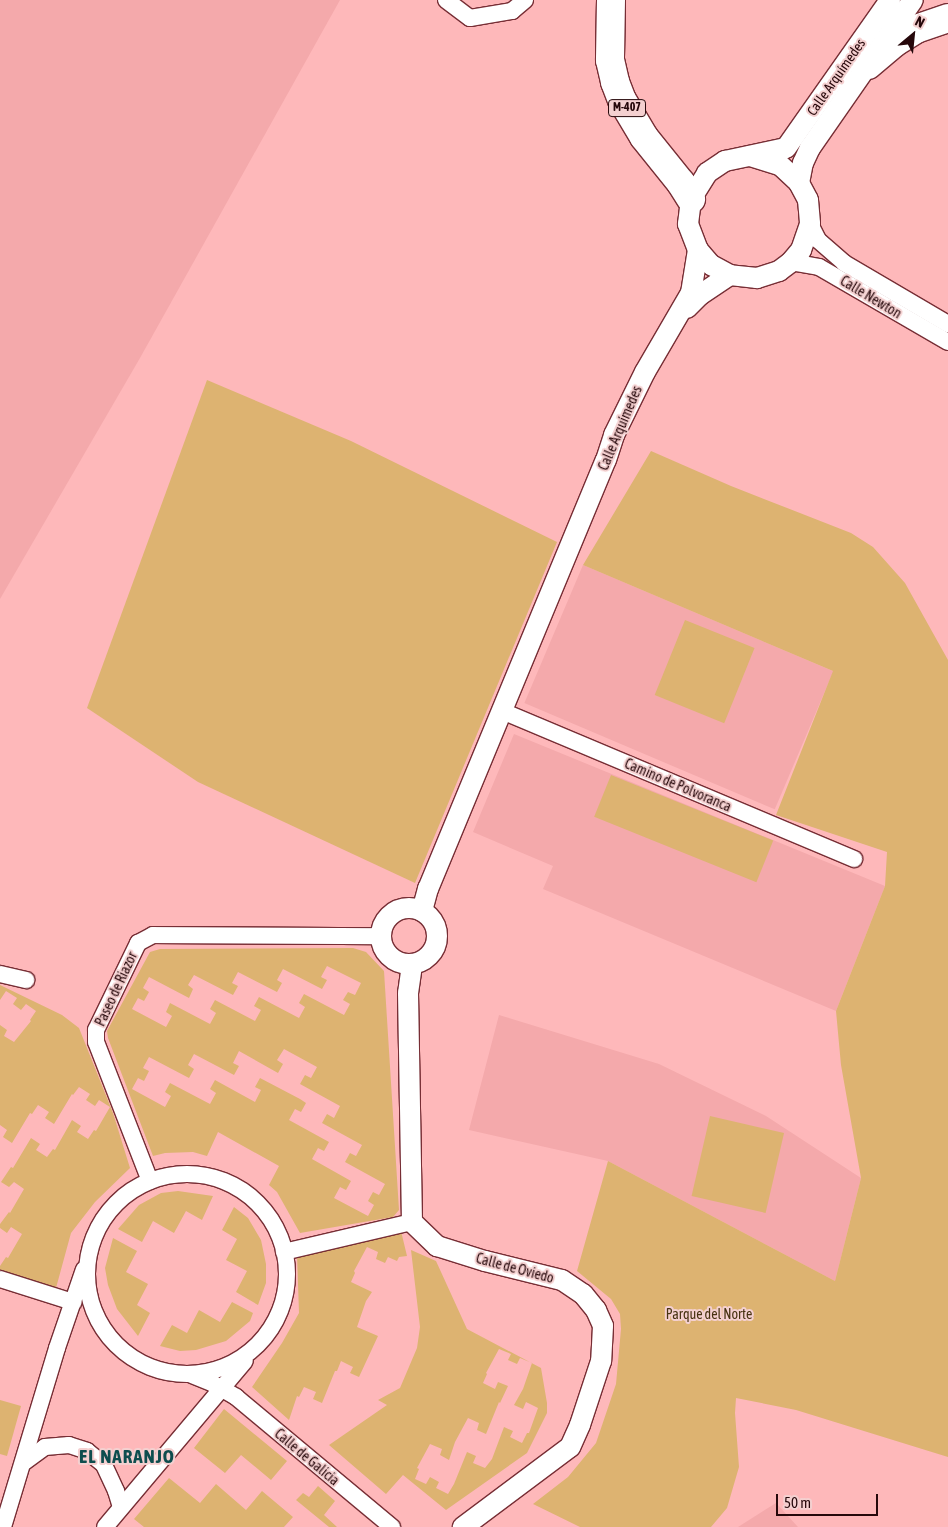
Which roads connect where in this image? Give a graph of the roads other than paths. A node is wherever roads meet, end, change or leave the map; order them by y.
1 (446, 0) edge
2 (525, 0) edge
3 (611, 0) edge
4 (890, 0) edge
5 (913, 0) edge
6 (948, 18) edge
7 (868, 65) junction
8 (750, 156) junction
9 (799, 183) junction
10 (691, 199) junction
11 (810, 224) junction
12 (698, 250) junction
13 (791, 262) junction
14 (730, 275) junction
15 (680, 315) junction
16 (948, 324) edge
17 (948, 342) edge
18 (502, 711) junction
19 (854, 859) dead end
20 (422, 911) junction
21 (380, 936) junction
22 (412, 965) junction
23 (0, 974) edge
24 (26, 980) dead end
25 (150, 1181) junction
26 (412, 1222) junction
27 (284, 1252) junction
28 (84, 1266) junction
29 (0, 1279) edge
30 (73, 1302) junction
31 (254, 1349) junction
32 (192, 1375) junction
33 (223, 1388) junction
34 (23, 1463) junction
35 (120, 1507) junction
36 (4, 1527) edge
37 (105, 1527) edge
38 (392, 1527) edge
39 (463, 1527) edge

1 - 2 street
3 - 10 highway, M-407
4 - 8 street, Calle Arquímedes
5 - 7 street, Calle Arquímedes
6 - 7 highway
7 - 9 street, Calle Arquímedes
8 - 9 street
8 - 10 street
9 - 11 street
10 - 12 street
11 - 13 street
11 - 16 street, Calle Newton
12 - 14 street
12 - 15 street, Calle Arquímedes
13 - 14 street
13 - 17 street, Calle Newton
14 - 15 street, Calle Arquímedes
15 - 18 street, Calle Arquímedes
18 - 19 street, Camino de Polvoranca
18 - 20 street
20 - 21 street
20 - 22 street
21 - 22 street
21 - 25 street, Paseo de Riazor
22 - 26 street
23 - 24 street
25 - 27 street
25 - 28 street
26 - 27 street
26 - 39 street, Calle de Oviedo
27 - 31 street
28 - 30 street
28 - 32 street
29 - 30 street
30 - 34 street
31 - 32 street
31 - 33 street
32 - 33 street, Calle de Galicia
33 - 35 street
33 - 38 street, Calle de Galicia
34 - 35 street
34 - 36 street
35 - 37 street

